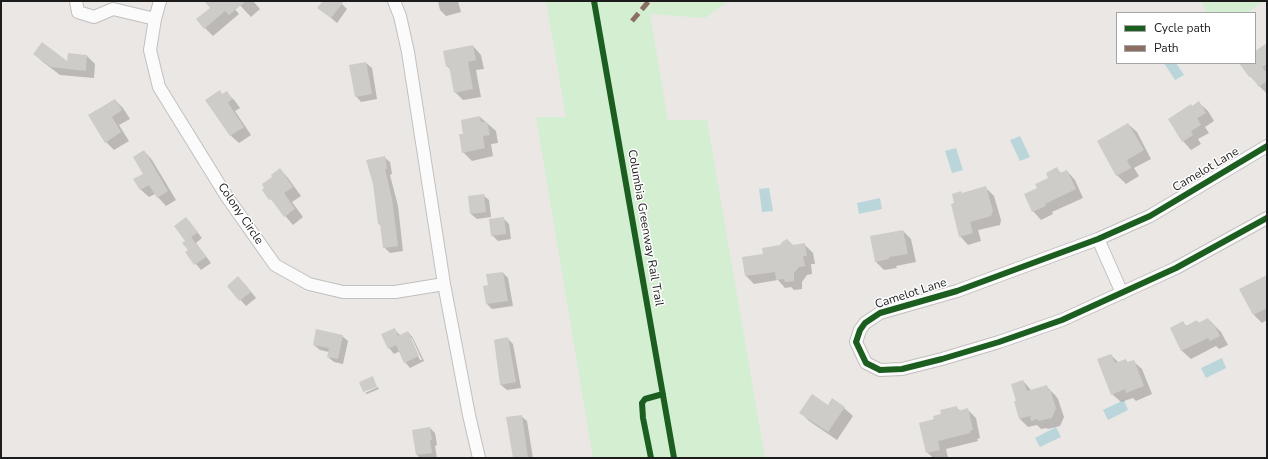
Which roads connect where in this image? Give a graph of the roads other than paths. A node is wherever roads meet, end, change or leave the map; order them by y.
1 (76, 1) edge
2 (160, 1) edge
3 (394, 1) edge
4 (110, 5) edge
5 (155, 19) junction
6 (1267, 146) edge
7 (1267, 218) edge
8 (1098, 239) junction
9 (444, 284) junction
10 (1122, 293) junction
11 (479, 458) edge

1 - 4 street
2 - 5 street, Colony Circle
3 - 9 street
4 - 5 street
5 - 9 street, Colony Circle
6 - 8 street, Camelot Lane
7 - 10 street, Camelot Lane
8 - 10 street
8 - 10 street, Camelot Lane
9 - 11 street

